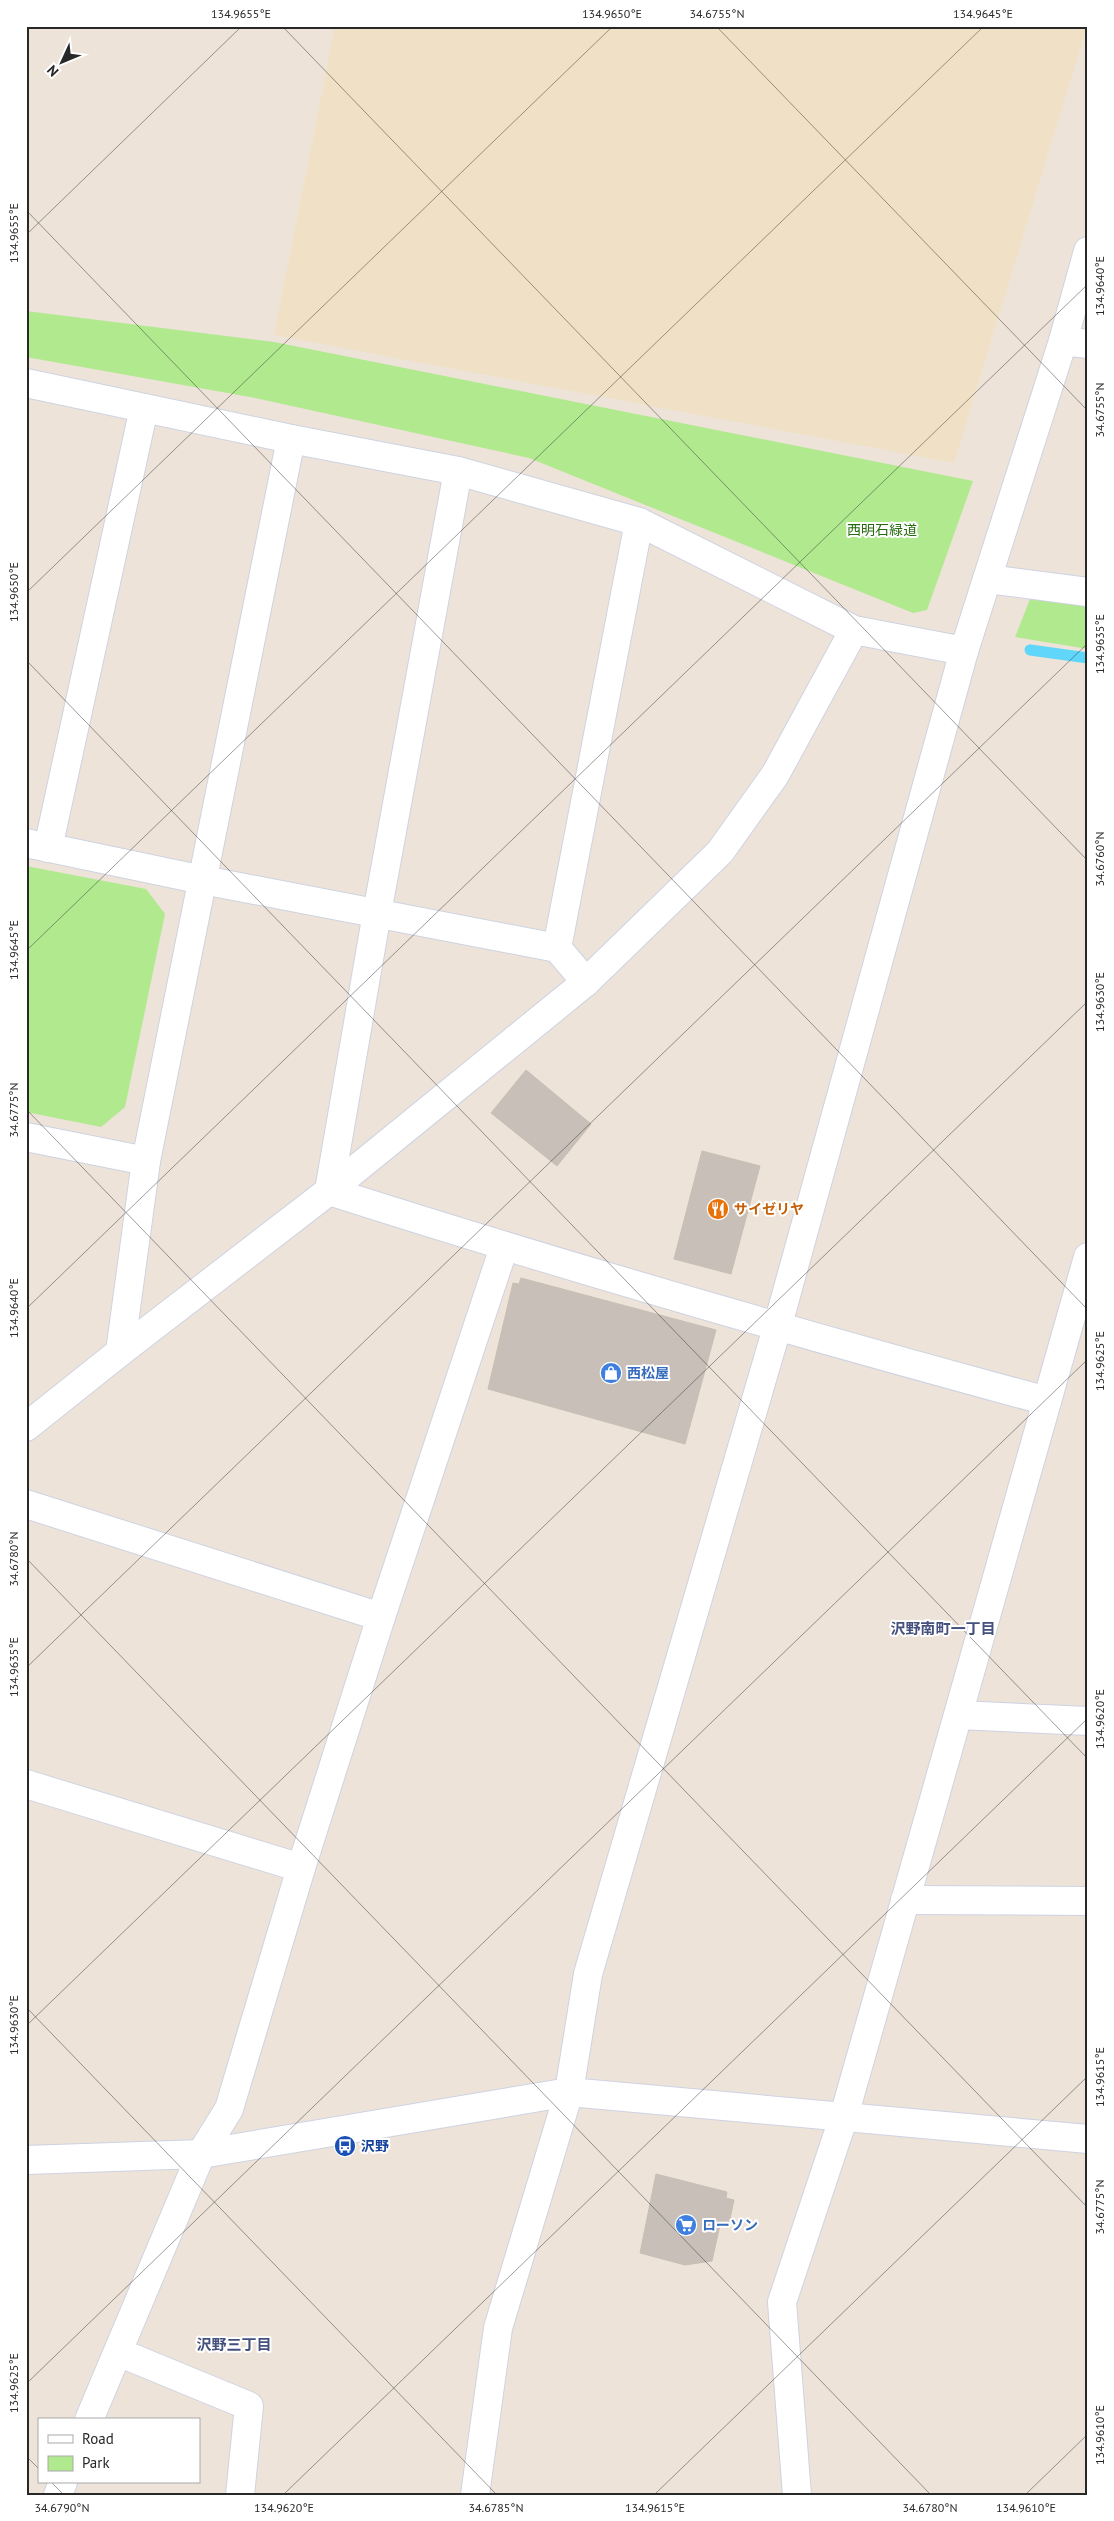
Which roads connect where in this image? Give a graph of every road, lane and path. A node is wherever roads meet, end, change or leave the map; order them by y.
1 (1088, 251) edge
2 (1076, 342) edge
3 (26, 383) edge
4 (144, 408) junction
5 (292, 439) junction
6 (458, 471) junction
7 (639, 522) junction
8 (987, 579) junction
9 (1088, 592) edge
10 (854, 630) junction
11 (964, 651) junction
12 (37, 845) edge
13 (202, 880) junction
14 (377, 913) junction
15 (557, 948) junction
16 (586, 982) junction
17 (26, 1136) edge
18 (146, 1161) junction
19 (329, 1191) junction
20 (504, 1247) junction
21 (1088, 1257) edge
22 (778, 1328) junction
23 (120, 1352) junction
24 (1047, 1401) junction
25 (26, 1427) edge
26 (26, 1504) edge
27 (380, 1617) junction
28 (958, 1715) junction
29 (1088, 1721) edge
30 (26, 1784) edge
31 (301, 1868) junction
32 (905, 1900) junction
33 (1088, 1901) edge
34 (569, 2092) junction
35 (844, 2116) junction
36 (1088, 2140) edge
37 (201, 2154) junction
38 (26, 2160) edge
39 (118, 2352) junction
40 (90, 2418) edge
41 (240, 2495) edge
42 (476, 2495) edge
43 (797, 2495) edge

1 - 2 street
2 - 8 street
3 - 4 street
4 - 5 street
4 - 12 street
5 - 6 street
5 - 13 street
6 - 7 street
6 - 14 street
7 - 10 street
7 - 15 street
8 - 9 street
8 - 11 street
10 - 11 street
10 - 16 street
11 - 22 street
12 - 13 street
13 - 14 street
13 - 18 street
14 - 15 street
14 - 19 street
15 - 16 street
16 - 19 street
17 - 18 street
18 - 23 street
19 - 20 street
19 - 23 street
20 - 22 street
20 - 27 street
21 - 24 street
22 - 24 street
22 - 34 street
23 - 25 street
24 - 28 street
26 - 27 street
27 - 31 street
28 - 29 street
28 - 32 street
30 - 31 street
31 - 37 street
32 - 33 street
32 - 35 street
34 - 35 street
34 - 37 street
34 - 42 street
35 - 36 street
35 - 43 street
37 - 38 street
37 - 39 street
39 - 40 street
39 - 41 street

